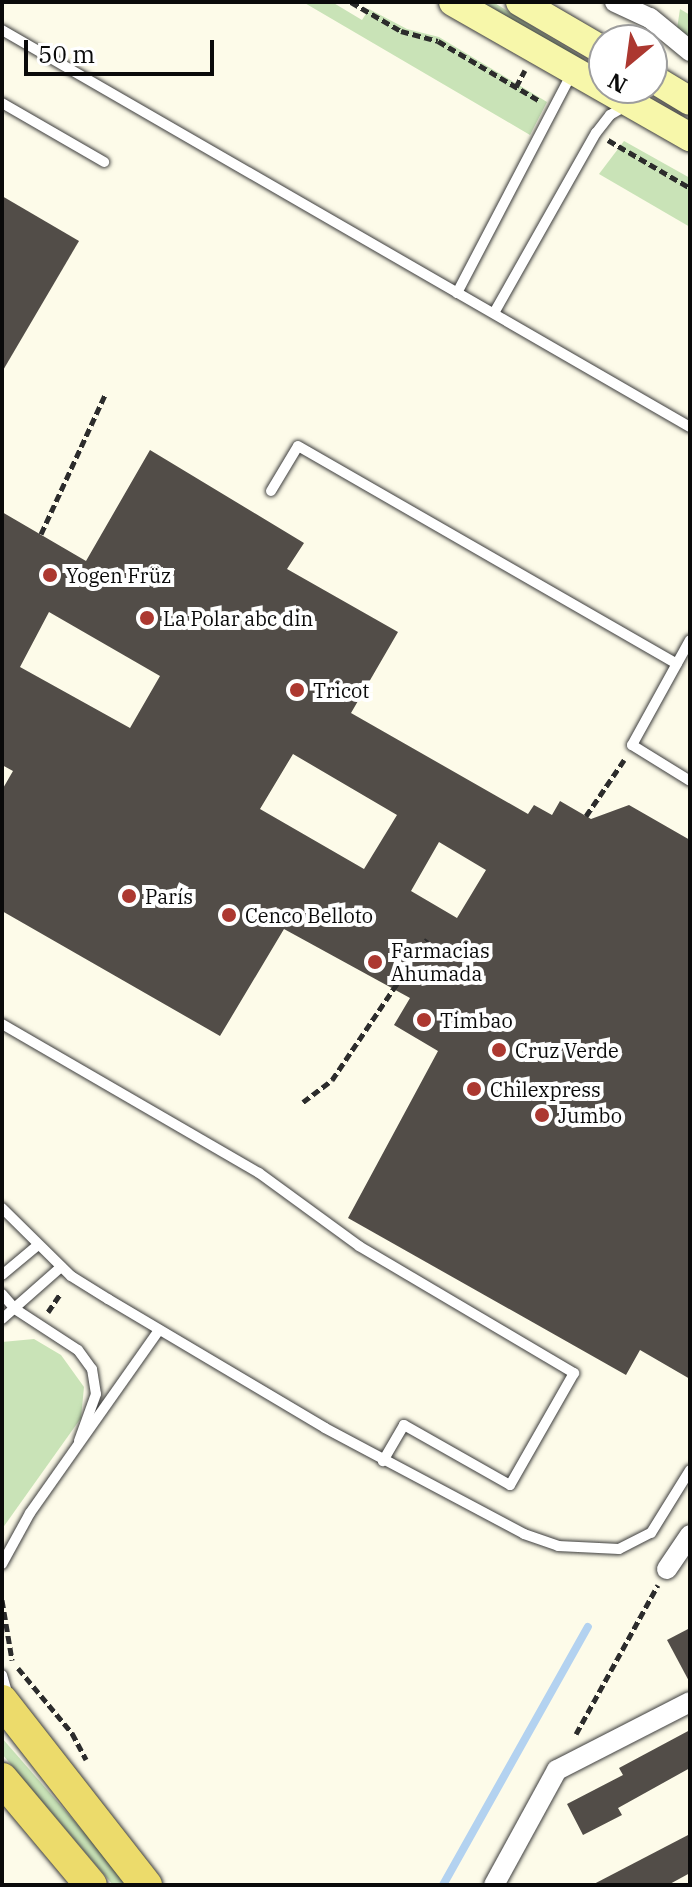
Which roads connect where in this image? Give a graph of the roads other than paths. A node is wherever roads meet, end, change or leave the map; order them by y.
1 (453, 2) edge
2 (520, 2) edge
3 (615, 2) edge
4 (655, 10) edge
5 (2, 30) edge
6 (690, 51) edge
7 (588, 61) edge
8 (588, 62) edge
9 (588, 66) edge
10 (668, 88) edge
11 (690, 101) edge
12 (2, 103) edge
13 (628, 104) edge
14 (632, 104) edge
15 (690, 137) edge
16 (104, 162) dead end
17 (457, 293) junction
18 (494, 313) junction
19 (690, 427) edge
20 (271, 491) dead end
21 (690, 640) edge
22 (677, 664) junction
23 (690, 781) edge
24 (2, 1024) edge
25 (2, 1208) edge
26 (38, 1245) junction
27 (61, 1267) junction
28 (2, 1275) edge
29 (2, 1294) edge
30 (15, 1309) junction
31 (2, 1319) edge
32 (159, 1330) junction
33 (383, 1461) junction
34 (65, 1468) junction
35 (690, 1470) edge
36 (690, 1535) edge
37 (2, 1564) edge
38 (667, 1569) road end
39 (2, 1675) edge
40 (690, 1702) edge
41 (7, 1708) edge
42 (2, 1779) edge
43 (91, 1885) edge
44 (149, 1885) edge
45 (494, 1885) edge

1 - 8 main road
2 - 7 main road
3 - 4 street
4 - 6 street
5 - 17 lane
9 - 17 lane
10 - 11 main road
12 - 16 lane
13 - 18 lane
14 - 15 main road
17 - 18 lane
18 - 19 lane
20 - 22 lane
21 - 22 lane
22 - 23 lane
24 - 33 lane
25 - 26 lane
26 - 27 lane
26 - 28 lane
27 - 30 lane
27 - 32 lane
29 - 30 lane
30 - 31 lane
30 - 34 lane
32 - 33 lane
32 - 34 lane
33 - 35 lane
34 - 37 lane
36 - 38 street
39 - 41 lane
40 - 45 street
41 - 44 main road
42 - 43 main road

